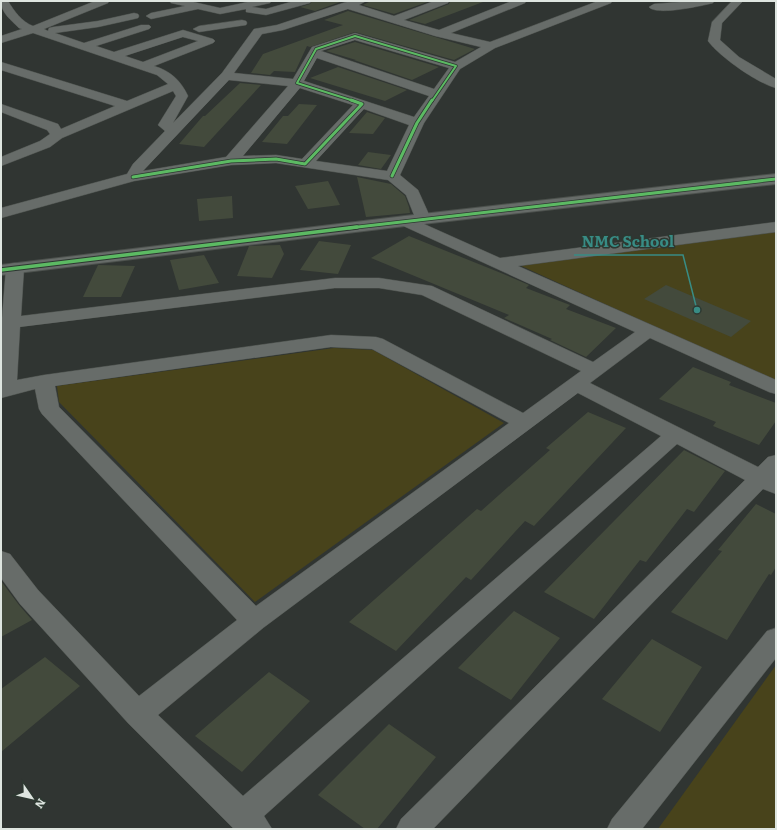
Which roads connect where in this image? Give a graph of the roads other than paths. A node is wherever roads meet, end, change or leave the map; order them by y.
1 (3, 1) edge
2 (104, 1) edge
3 (175, 1) edge
4 (266, 1) edge
5 (306, 1) edge
6 (361, 1) edge
7 (444, 1) edge
8 (521, 1) edge
9 (606, 1) edge
10 (615, 1) edge
11 (709, 1) edge
12 (739, 1) edge
13 (203, 4) edge
14 (347, 5) junction
15 (244, 6) edge
16 (677, 6) junction
17 (654, 7) dead end
18 (220, 11) junction
19 (134, 16) dead end
20 (151, 16) dead end
21 (693, 16) dead end
22 (396, 19) junction
23 (705, 19) dead end
24 (717, 22) junction
25 (244, 24) junction
26 (146, 27) dead end
27 (199, 29) dead end
28 (39, 31) junction
29 (258, 31) junction
30 (439, 34) junction
31 (1, 40) edge
32 (85, 46) junction
33 (491, 46) junction
34 (314, 53) junction
35 (114, 56) junction
36 (1, 66) edge
37 (143, 66) junction
38 (456, 66) junction
39 (226, 76) junction
40 (297, 83) junction
41 (776, 84) edge
42 (177, 85) junction
43 (437, 94) junction
44 (362, 104) junction
45 (128, 106) junction
46 (1, 108) edge
47 (417, 123) junction
48 (173, 131) junction
49 (57, 135) junction
50 (230, 161) junction
51 (1, 162) edge
52 (305, 164) junction
53 (392, 176) junction
54 (133, 177) junction
55 (776, 179) edge
56 (1, 213) edge
57 (423, 219) junction
58 (405, 221) junction
59 (776, 227) edge
60 (498, 263) junction
61 (8, 269) edge
62 (11, 323) junction
63 (648, 331) junction
64 (595, 370) junction
65 (44, 381) junction
66 (576, 384) junction
67 (776, 388) edge
68 (3, 391) edge
69 (524, 422) junction
70 (676, 434) junction
71 (771, 475) edge
72 (1, 560) edge
73 (254, 621) junction
74 (776, 638) edge
75 (138, 714) junction
76 (249, 822) edge
77 (412, 829) edge
78 (623, 829) edge

1 - 28 street
2 - 28 street
3 - 13 street
4 - 15 street
5 - 15 street
6 - 14 street
7 - 22 street
8 - 30 street
9 - 10 street
9 - 33 street
11 - 16 street
12 - 24 street
13 - 18 street
13 - 20 street
14 - 22 street
14 - 29 street
15 - 18 street
15 - 25 street
16 - 17 street
16 - 21 street
18 - 25 street
19 - 28 street
22 - 30 street
23 - 24 street
24 - 41 street
25 - 27 street
25 - 29 street
26 - 32 street
28 - 31 street
28 - 32 street
29 - 39 street
30 - 33 street
32 - 35 street
33 - 38 street
34 - 38 street
34 - 40 street
34 - 43 street
35 - 37 street
35 - 37 street
36 - 45 street
37 - 42 street
38 - 43 street
39 - 40 street
39 - 48 street
40 - 44 street
40 - 50 street
42 - 45 street
42 - 48 street
43 - 47 street
44 - 47 street
44 - 52 street
45 - 49 street
46 - 49 street
47 - 53 street
48 - 54 street
49 - 51 street
50 - 52 street
50 - 54 street
52 - 53 street
53 - 57 street
54 - 56 street
55 - 57 street
57 - 58 street
58 - 60 street
58 - 61 street
59 - 60 street
60 - 63 street
61 - 62 street
62 - 64 street
62 - 68 street
63 - 64 street
63 - 67 street
64 - 66 street
65 - 68 street
65 - 69 street
65 - 73 street
66 - 69 street
66 - 70 street
69 - 73 street
70 - 71 street
70 - 76 street
71 - 77 street
72 - 75 street
73 - 75 street
74 - 78 street
75 - 76 street

